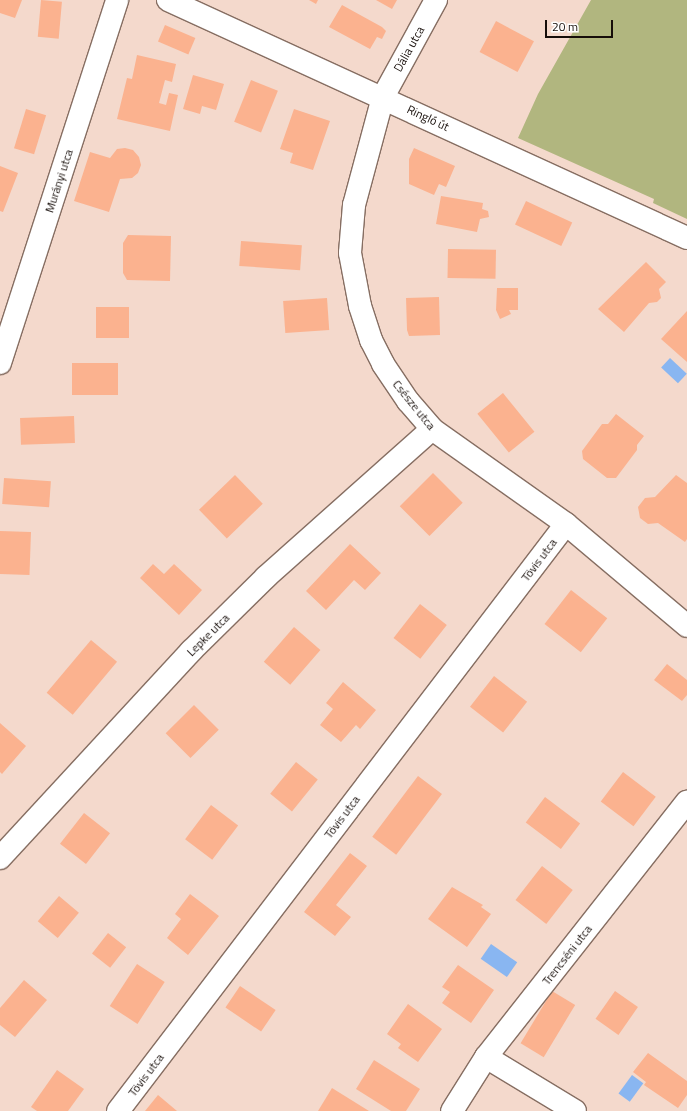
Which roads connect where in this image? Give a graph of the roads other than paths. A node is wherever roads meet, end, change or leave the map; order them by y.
1 (117, 0) edge
2 (168, 0) edge
3 (436, 0) edge
4 (383, 97) junction
5 (687, 238) edge
6 (0, 363) edge
7 (432, 429) junction
8 (566, 524) junction
9 (687, 626) edge
10 (687, 802) edge
11 (0, 858) edge
12 (486, 1057) junction
13 (118, 1111) edge
14 (452, 1111) edge
15 (575, 1111) edge

1 - 6 street, Murányi utca
2 - 4 street, Ringló út
3 - 4 street, Dália utca
4 - 5 street, Ringló út
4 - 7 street, Csésze utca
7 - 8 street, Csésze utca
7 - 11 street, Lepke utca
8 - 9 street, Csésze utca
8 - 13 street, Tövis utca
10 - 12 street, Trencséni utca
12 - 14 street, Trencséni utca
12 - 15 street

